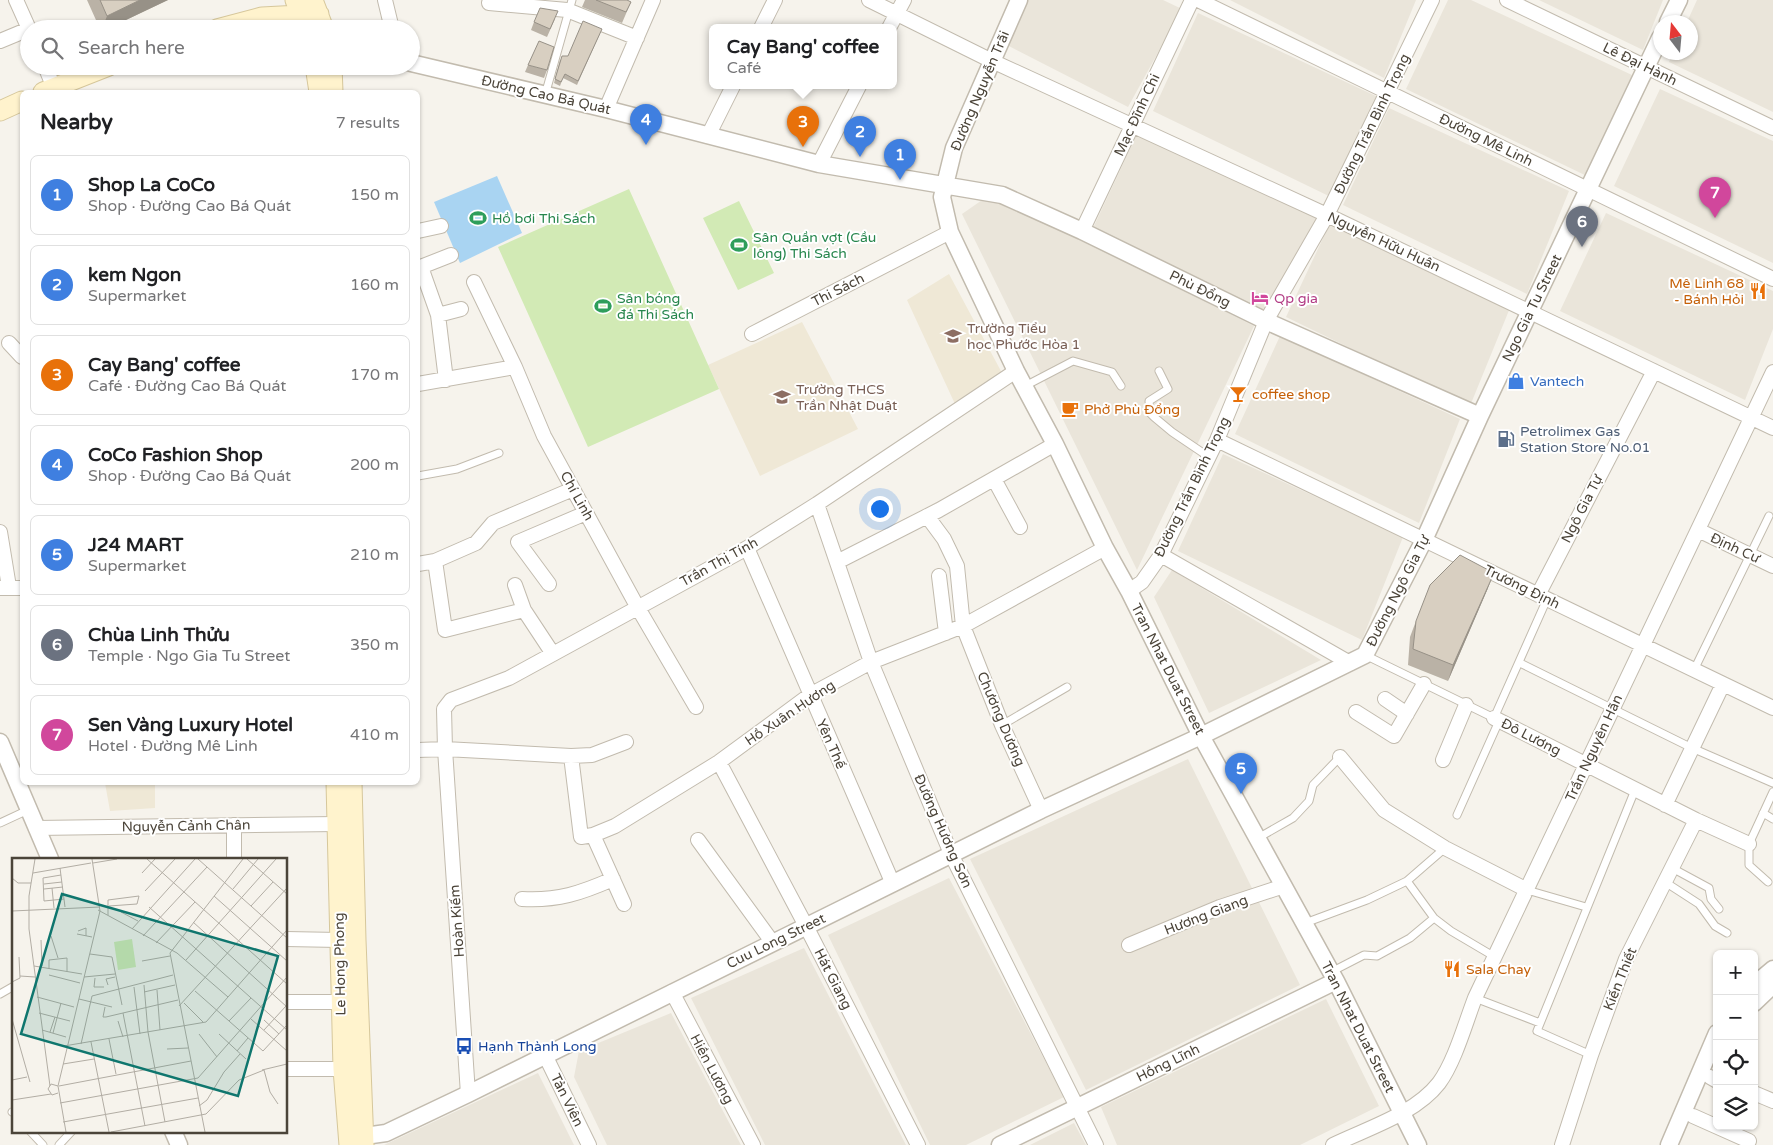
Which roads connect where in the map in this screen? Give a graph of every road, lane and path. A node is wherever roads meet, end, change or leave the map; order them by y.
1 (16, 0) edge
2 (385, 0) edge
3 (653, 0) edge
4 (775, 0) edge
5 (870, 0) edge
6 (904, 0) edge
7 (1019, 0) edge
8 (1192, 0) edge
9 (1198, 0) edge
10 (1432, 0) edge
11 (1507, 0) edge
12 (1679, 0) edge
13 (489, 3) dead end
14 (570, 5) edge
15 (897, 13) junction
16 (310, 14) edge
17 (1672, 15) edge
18 (25, 20) edge
19 (251, 20) edge
20 (390, 20) edge
21 (763, 24) edge
22 (891, 24) edge
23 (20, 33) edge
24 (637, 38) junction
25 (0, 41) edge
26 (1653, 54) edge
27 (992, 61) junction
28 (420, 65) edge
29 (1647, 67) junction
30 (46, 75) edge
31 (86, 75) edge
32 (316, 75) edge
33 (333, 75) edge
34 (732, 89) edge
35 (857, 89) edge
36 (48, 90) edge
37 (318, 90) edge
38 (334, 90) edge
39 (1388, 92) junction
40 (545, 96) junction
41 (20, 102) edge
42 (606, 109) junction
43 (0, 111) edge
44 (1132, 126) junction
45 (1773, 128) edge
46 (708, 136) junction
47 (818, 164) junction
48 (944, 184) junction
49 (1588, 190) junction
50 (1328, 215) junction
51 (441, 226) dead end
52 (420, 231) edge
53 (1082, 231) junction
54 (950, 232) junction
55 (451, 255) dead end
56 (420, 268) edge
57 (420, 270) edge
58 (1773, 280) edge
59 (474, 282) dead end
60 (461, 309) dead end
61 (1530, 312) junction
62 (438, 315) junction
63 (1266, 322) junction
64 (752, 334) dead end
65 (9, 343) dead end
66 (20, 355) edge
67 (515, 367) junction
68 (1654, 370) junction
69 (1016, 371) junction
70 (1159, 371) dead end
71 (1773, 372) edge
72 (446, 380) junction
73 (420, 384) edge
74 (1024, 386) junction
75 (1121, 386) dead end
76 (1480, 416) junction
77 (1751, 417) junction
78 (1773, 428) edge
79 (1217, 440) junction
80 (1055, 444) junction
81 (498, 453) dead end
82 (1209, 457) junction
83 (420, 476) edge
84 (994, 479) junction
85 (573, 489) junction
86 (817, 504) junction
87 (586, 513) junction
88 (927, 516) junction
89 (1769, 516) dead end
90 (1020, 527) dead end
91 (1698, 530) junction
92 (0, 532) edge
93 (1424, 540) junction
94 (747, 548) junction
95 (1105, 548) junction
96 (1162, 555) junction
97 (1750, 555) junction
98 (435, 561) junction
99 (837, 562) junction
100 (420, 564) edge
101 (1773, 566) edge
102 (939, 576) dead end
103 (549, 584) dead end
104 (515, 585) dead end
105 (11, 588) edge
106 (1129, 591) junction
107 (1543, 597) junction
108 (638, 608) junction
109 (524, 610) junction
110 (963, 626) junction
111 (946, 633) junction
112 (1643, 645) junction
113 (553, 654) junction
114 (1365, 655) junction
115 (871, 662) junction
116 (1350, 663) junction
117 (1520, 663) junction
118 (1694, 670) junction
119 (1424, 684) junction
120 (1723, 684) junction
121 (1067, 687) dead end
122 (810, 695) junction
123 (1385, 700) dead end
124 (1466, 705) junction
125 (696, 707) dead end
126 (1613, 708) junction
127 (1773, 708) edge
128 (1356, 712) dead end
129 (1407, 714) junction
130 (1496, 720) junction
131 (1002, 725) junction
132 (1201, 736) junction
133 (0, 742) edge
134 (626, 742) dead end
135 (1692, 748) junction
136 (445, 749) junction
137 (420, 750) edge
138 (571, 756) junction
139 (1340, 757) joint
140 (1443, 760) dead end
141 (719, 762) junction
142 (1586, 765) junction
143 (1773, 783) edge
144 (337, 785) edge
145 (351, 785) edge
146 (1635, 790) junction
147 (1773, 792) edge
148 (1665, 804) junction
149 (28, 810) junction
150 (1041, 810) junction
151 (1763, 813) junction
152 (1457, 815) dead end
153 (342, 817) junction
154 (1773, 818) edge
155 (1696, 820) junction
156 (0, 823) edge
157 (234, 825) junction
158 (36, 828) junction
159 (593, 835) junction
160 (1257, 838) junction
161 (698, 840) dead end
162 (1748, 844) junction
163 (1445, 848) junction
164 (952, 856) junction
165 (50, 858) edge
166 (234, 858) edge
167 (1672, 868) junction
168 (613, 879) junction
169 (1407, 881) junction
170 (1665, 882) junction
171 (1768, 882) dead end
172 (892, 884) junction
173 (1284, 886) junction
174 (1526, 890) junction
175 (522, 899) dead end
176 (624, 904) dead end
177 (1586, 907) junction
178 (1719, 909) dead end
179 (1434, 918) junction
180 (1304, 923) junction
181 (806, 926) junction
182 (1727, 933) dead end
183 (288, 940) edge
184 (339, 940) junction
185 (773, 943) junction
186 (1129, 945) dead end
187 (1495, 957) junction
188 (1773, 970) edge
189 (1333, 976) junction
190 (1758, 982) edge
191 (1773, 985) edge
192 (12, 987) edge
193 (672, 992) junction
194 (0, 994) edge
195 (1475, 998) junction
196 (1758, 999) edge
197 (288, 1002) edge
198 (340, 1002) junction
199 (1540, 1023) junction
200 (1714, 1040) edge
201 (1591, 1054) junction
202 (545, 1055) junction
203 (288, 1069) edge
204 (342, 1070) junction
205 (1713, 1076) edge
206 (468, 1094) junction
207 (1758, 1095) edge
208 (1773, 1101) edge
209 (1077, 1107) junction
210 (1402, 1112) junction
211 (1693, 1116) junction
212 (31, 1132) edge
213 (71, 1132) edge
214 (173, 1132) edge
215 (356, 1141) edge
216 (1749, 1141) dead end
217 (43, 1145) edge
218 (59, 1145) edge
219 (179, 1145) edge
220 (589, 1145) edge
221 (753, 1145) edge
222 (918, 1145) edge
223 (1000, 1145) edge
224 (1096, 1145) edge
225 (1333, 1145) edge
226 (1418, 1145) edge
227 (1562, 1145) edge
228 (1669, 1145) edge
229 (1681, 1145) edge

1 - 18 street
2 - 20 street
3 - 24 street
4 - 21 street
5 - 15 street, Nguyễn Hữu Huân
6 - 15 street
7 - 27 street, Đường Nguyễn Trãi
8 - 44 street, Mạc Đĩnh Chi
9 - 39 street, Đường Mê Linh
10 - 39 street, Đường Trần Bình Trọng
11 - 29 street, Lê Đại Hành
12 - 17 street
13 - 14 street
14 - 24 street
14 - 40 lane
15 - 22 street
15 - 27 street, Nguyễn Hữu Huân
16 - 19 main road
23 - 25 street
24 - 42 street
26 - 29 street, Ngo Gia Tu Street
27 - 44 street, Nguyễn Hữu Huân
27 - 48 street, Đường Nguyễn Trãi
28 - 40 street, Đường Cao Bá Quát
29 - 45 street, Lê Đại Hành
29 - 49 street, Ngo Gia Tu Street
30 - 36 street
31 - 36 main road
32 - 37 main road
33 - 38 main road
34 - 46 street
35 - 47 street
39 - 49 street, Đường Mê Linh
39 - 50 street, Đường Trần Bình Trọng
40 - 42 street, Đường Cao Bá Quát
41 - 43 main road
42 - 46 street, Đường Cao Bá Quát
44 - 50 street, Nguyễn Hữu Huân
44 - 53 street, Mạc Đĩnh Chi
46 - 47 street, Đường Cao Bá Quát
47 - 48 street, Đường Cao Bá Quát
48 - 53 street, Phù Đổng
48 - 54 street, Tran Nhat Duat Street
49 - 58 street, Đường Mê Linh
49 - 61 street, Ngo Gia Tu Street
50 - 61 street, Nguyễn Hữu Huân
50 - 63 street, Đường Trần Bình Trọng
51 - 52 street
53 - 63 street, Phù Đổng
54 - 64 street, Thi Sách
54 - 69 street, Tran Nhat Duat Street
55 - 56 street
57 - 62 street
59 - 67 street, Chí Linh
60 - 62 street
61 - 68 street, Nguyễn Hữu Huân
61 - 76 street, Ngo Gia Tu Street
62 - 72 street
63 - 76 street, Phù Đổng
63 - 79 street, Đường Trần Bình Trọng
65 - 66 street
67 - 72 street
67 - 85 street, Chí Linh
68 - 77 street, Nguyễn Hữu Huân
68 - 107 street, Ngô Gia Tự
69 - 74 street, Tran Nhat Duat Street
69 - 86 street, Trần Thị Tính
70 - 82 lane
71 - 77 street, Trần Nguyên Hãn
72 - 73 street
74 - 75 lane
74 - 80 street, Tran Nhat Duat Street
76 - 93 street, Đường Ngô Gia Tự
77 - 78 street, Nguyễn Hữu Huân
77 - 91 street, Trần Nguyên Hãn
79 - 82 street, Đường Trần Bình Trọng
79 - 93 street, Trương Định
80 - 84 street
80 - 95 street, Tran Nhat Duat Street
81 - 83 lane
82 - 96 street, Đường Trần Bình Trọng
84 - 88 street
84 - 90 street
85 - 87 street, Chí Linh
85 - 98 street
86 - 94 street, Trần Thị Tính
86 - 99 street, Đường Hương Sơn
87 - 103 street
87 - 108 street, Chí Linh
88 - 99 street
88 - 110 street, Chương Dương
89 - 97 lane
91 - 97 street, Định Cư
91 - 112 street, Trần Nguyên Hãn
92 - 105 street
93 - 107 street, Trương Định
93 - 114 street, Đường Ngô Gia Tự
94 - 108 street, Trần Thị Tính
94 - 122 street, Yên Thế
95 - 106 street, Tran Nhat Duat Street
95 - 110 street, Hồ Xuân Hương
96 - 106 street, Đường Trần Bình Trọng
96 - 116 street
97 - 101 street, Định Cư
97 - 118 lane
98 - 100 street
98 - 109 street
99 - 115 street, Đường Hương Sơn
102 - 111 street
104 - 109 street
106 - 132 street, Tran Nhat Duat Street
107 - 112 street, Trương Định
107 - 117 lane
108 - 113 street, Trần Thị Tính
108 - 125 street, Chí Linh
109 - 113 street
110 - 111 street, Hồ Xuân Hương
110 - 131 street, Chương Dương
111 - 115 street, Hồ Xuân Hương
112 - 118 street, Trương Định
112 - 126 street, Trần Nguyên Hãn
113 - 136 street, Trần Thị Tính
114 - 116 street, Đường Ngô Gia Tự
114 - 119 lane, Đô Lương
115 - 122 street, Hồ Xuân Hương
115 - 164 street, Đường Hương Sơn
116 - 132 street, Đường Ngô Gia Tự
117 - 126 lane
117 - 130 lane
118 - 120 street, Trương Định
119 - 124 lane, Đô Lương
119 - 129 street
120 - 127 street, Trương Định
120 - 135 street
121 - 131 lane
122 - 141 street, Hồ Xuân Hương
122 - 172 street, Yên Thế
123 - 129 street
124 - 130 lane, Đô Lương
124 - 140 street
126 - 135 lane
126 - 142 street, Trần Nguyên Hãn
128 - 129 street
130 - 142 street, Đô Lương
130 - 152 lane
131 - 150 street, Chương Dương
132 - 150 street, Cuu Long Street
132 - 160 street, Tran Nhat Duat Street
133 - 149 street
134 - 138 street
135 - 143 lane
135 - 148 street
136 - 137 street
136 - 138 street
136 - 206 street, Hoàn Kiếm
138 - 159 street
139 - 160 lane
139 - 163 street
141 - 159 street, Hồ Xuân Hương
141 - 181 street, Hát Giang
142 - 146 street, Đô Lương
142 - 174 street, Trần Nguyên Hãn
144 - 153 main road, Le Hong Phong
145 - 153 main road, Le Hong Phong
146 - 148 street, Đô Lương
146 - 177 lane
147 - 151 lane
148 - 155 street, Đô Lương
149 - 156 lane
149 - 158 street
150 - 164 street, Cuu Long Street
151 - 154 lane
151 - 162 lane
153 - 157 street, Nguyễn Cảnh Chân
153 - 184 main road, Le Hong Phong
153 - 215 main road, Le Hong Phong
155 - 162 street, Đô Lương
155 - 167 street, Kiến Thiết
157 - 158 street, Nguyễn Cảnh Chân
157 - 166 street
158 - 165 street
159 - 168 street
160 - 173 street, Tran Nhat Duat Street
161 - 185 street
162 - 171 lane
163 - 169 lane
163 - 174 street
164 - 172 street, Cuu Long Street
164 - 209 street, Đường Hương Sơn
167 - 170 street, Kiến Thiết
167 - 178 lane
168 - 175 street
168 - 176 street
169 - 179 lane
169 - 180 lane
170 - 182 lane
170 - 201 street, Kiến Thiết
172 - 181 street, Cuu Long Street
173 - 180 street, Tran Nhat Duat Street
173 - 186 street, Hương Giang
174 - 177 lane
174 - 187 street, Trần Nguyên Hãn
177 - 199 lane
179 - 187 lane
179 - 189 lane
180 - 189 street, Tran Nhat Duat Street
181 - 185 street, Cuu Long Street
181 - 222 street, Hát Giang
183 - 184 street
184 - 198 main road, Le Hong Phong
185 - 193 street, Cuu Long Street
187 - 195 street, Trần Nguyên Hãn
188 - 190 street
189 - 209 street, Hồng Lĩnh
189 - 210 street, Tran Nhat Duat Street
191 - 196 street
192 - 194 lane
193 - 202 street, Cuu Long Street
193 - 221 street, Hiền Lương
195 - 199 lane
195 - 210 street, Trần Nguyên Hãn
197 - 198 street
198 - 204 main road, Le Hong Phong
199 - 201 lane
200 - 228 street
201 - 227 street, Kiến Thiết
202 - 206 street, Cuu Long Street
202 - 220 street, Tản Viên
203 - 204 street
204 - 215 main road, Le Hong Phong
205 - 211 street
206 - 215 street, Cuu Long Street
207 - 208 street
209 - 223 street, Hồng Lĩnh
209 - 224 street, Đường Hương Sơn
210 - 225 street, Trần Nguyên Hãn
210 - 226 street, Tran Nhat Duat Street
211 - 216 street
211 - 229 street
212 - 217 lane
213 - 218 lane
214 - 219 street

